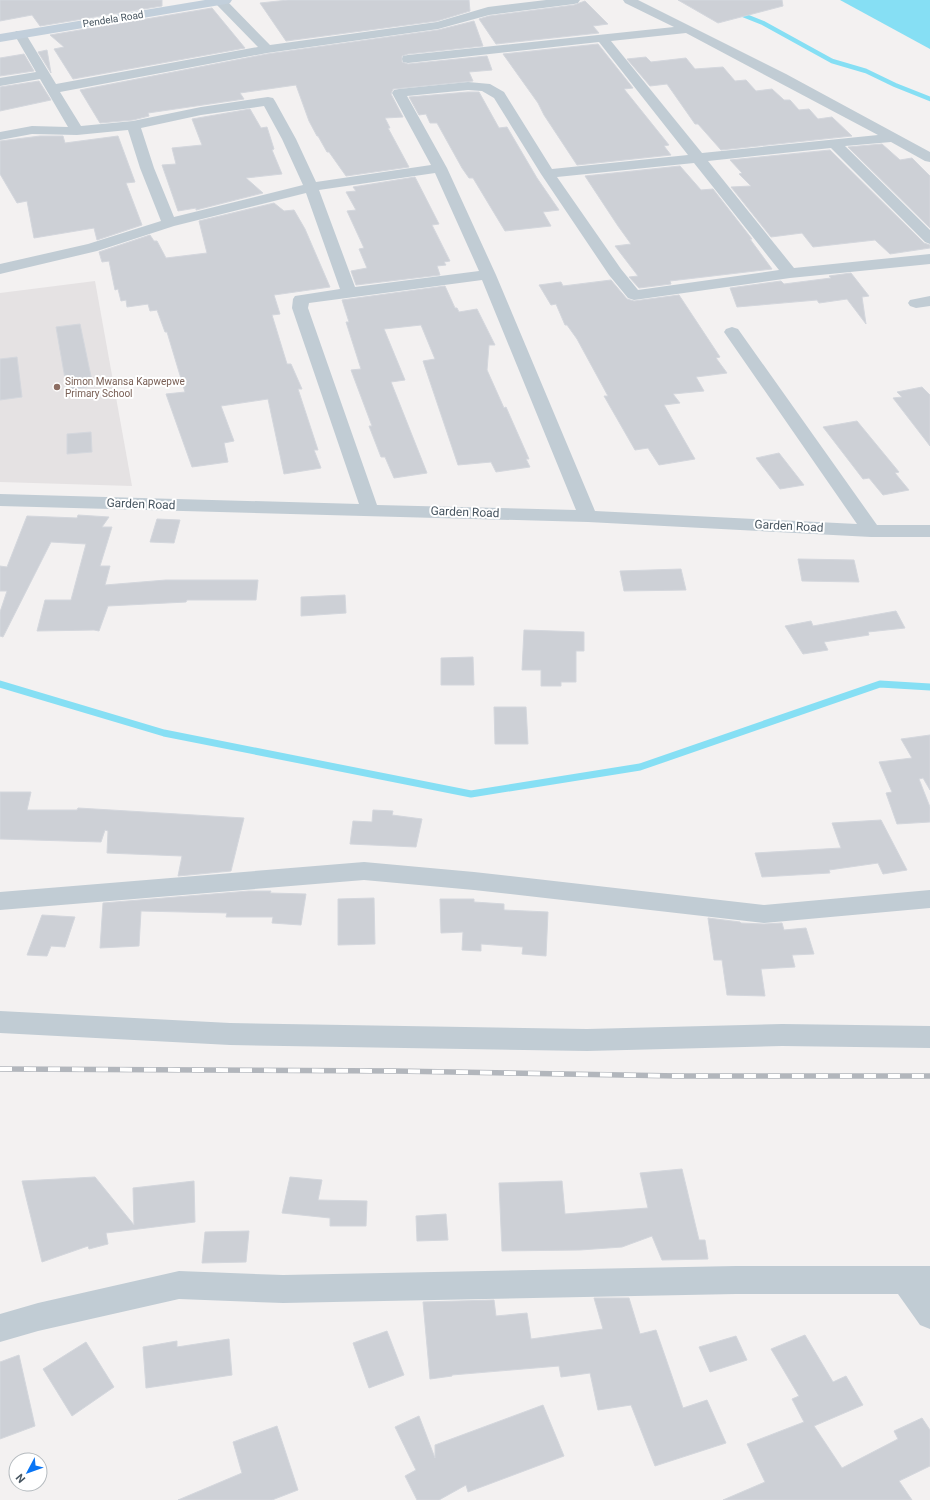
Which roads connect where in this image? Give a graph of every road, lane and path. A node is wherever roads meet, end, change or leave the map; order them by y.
1 (574, 0) edge
2 (629, 0) edge
3 (223, 1) edge
4 (688, 29) junction
5 (20, 34) junction
6 (0, 38) edge
7 (602, 38) junction
8 (267, 49) junction
9 (408, 59) dead end
10 (44, 74) junction
11 (0, 82) edge
12 (53, 89) junction
13 (133, 125) junction
14 (77, 131) junction
15 (0, 136) edge
16 (894, 137) junction
17 (835, 144) junction
18 (930, 158) edge
19 (698, 159) junction
20 (440, 168) junction
21 (548, 174) junction
22 (310, 187) junction
23 (169, 224) junction
24 (930, 239) edge
25 (930, 259) edge
26 (0, 269) edge
27 (790, 273) junction
28 (488, 276) junction
29 (349, 292) junction
30 (732, 332) dead end
31 (0, 500) edge
32 (370, 510) junction
33 (588, 516) junction
34 (871, 531) junction
35 (930, 531) edge
36 (930, 899) edge
37 (0, 901) edge
38 (0, 1022) edge
39 (930, 1037) edge
40 (918, 1280) edge
41 (930, 1315) edge
42 (0, 1328) edge

1 - 8 street
2 - 4 street
3 - 5 street, Pendela Road
3 - 8 street
4 - 7 street
4 - 16 street
5 - 6 street, Pendela Road
5 - 10 street
7 - 9 street
7 - 19 street
8 - 12 street
10 - 11 street
10 - 12 street
12 - 14 street
13 - 14 street
13 - 22 street
13 - 23 street
14 - 15 street
16 - 17 street
16 - 18 street
17 - 19 street
17 - 24 street
19 - 21 street
19 - 27 street
20 - 21 street
20 - 22 street
20 - 28 street
21 - 27 street
22 - 23 street
22 - 29 street
23 - 26 street
25 - 27 street
28 - 29 street
28 - 33 street
29 - 32 street
30 - 34 street
31 - 32 street, Garden Road
32 - 33 street, Garden Road
33 - 34 street, Garden Road
34 - 35 street, Garden Road
36 - 37 street
38 - 39 street
40 - 41 street
40 - 42 street

